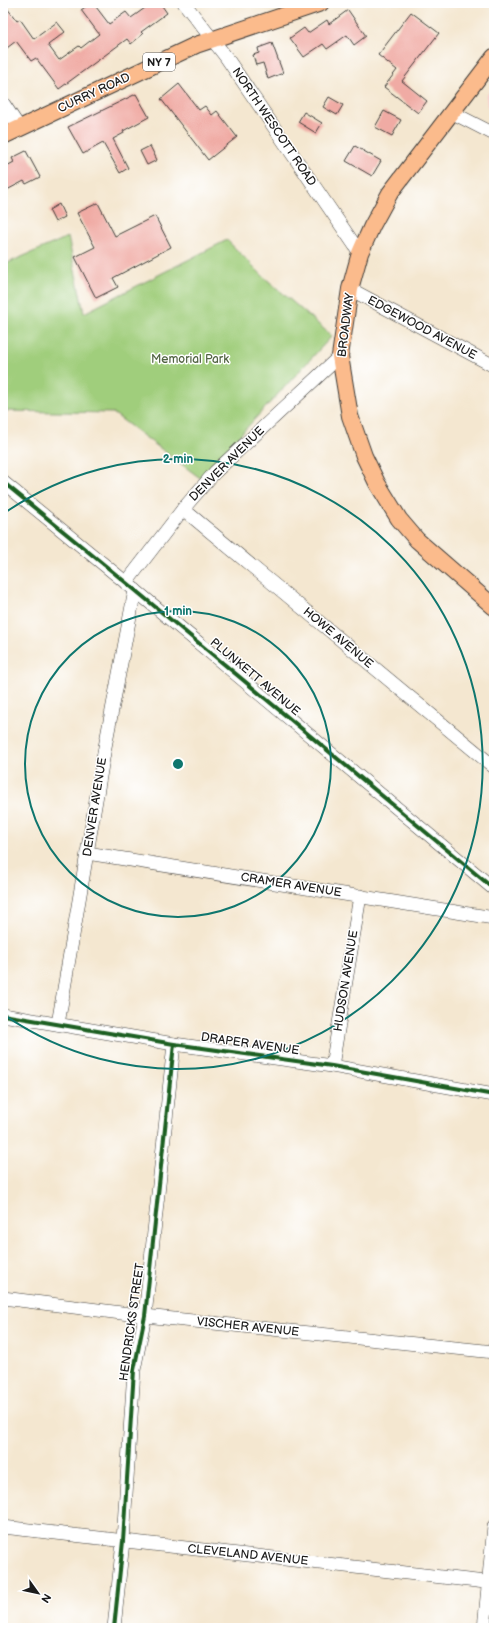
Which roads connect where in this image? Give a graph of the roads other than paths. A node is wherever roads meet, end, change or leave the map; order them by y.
1 (184, 3) edge
2 (321, 3) edge
3 (212, 40) junction
4 (494, 57) edge
5 (3, 103) edge
6 (453, 113) junction
7 (19, 127) junction
8 (494, 134) edge
9 (3, 136) edge
10 (360, 253) junction
11 (350, 290) junction
12 (340, 356) junction
13 (494, 366) edge
14 (3, 482) edge
15 (182, 509) junction
16 (131, 586) junction
17 (494, 607) edge
18 (494, 767) edge
19 (88, 853) junction
20 (494, 889) edge
21 (360, 896) junction
22 (494, 918) edge
23 (3, 1015) edge
24 (58, 1024) junction
25 (174, 1044) junction
26 (332, 1066) junction
27 (494, 1095) edge
28 (3, 1298) edge
29 (144, 1316) junction
30 (494, 1352) edge
31 (494, 1526) edge
32 (3, 1527) edge
33 (123, 1541) junction
34 (491, 1582) edge
35 (114, 1628) edge
36 (484, 1628) edge

1 - 3 street, NORTH WESCOTT ROAD
2 - 3 main road, CURRY ROAD / NY 7
3 - 7 main road, CURRY ROAD / NY 7
3 - 10 street, NORTH WESCOTT ROAD
4 - 6 main road, BROADWAY
5 - 7 street
6 - 8 street
6 - 10 main road, BROADWAY
7 - 9 main road, CURRY ROAD / NY 7
10 - 11 main road, BROADWAY
11 - 12 main road, BROADWAY
11 - 13 street, EDGEWOOD AVENUE
12 - 15 street, DENVER AVENUE
12 - 17 main road, BROADWAY
14 - 16 street, PLUNKETT AVENUE
15 - 16 street, DENVER AVENUE
15 - 18 street, HOWE AVENUE
16 - 19 street, DENVER AVENUE
16 - 20 street, PLUNKETT AVENUE
19 - 21 street, CRAMER AVENUE
19 - 24 street, DENVER AVENUE
21 - 22 street, CRAMER AVENUE
21 - 26 street, HUDSON AVENUE
23 - 24 street, DRAPER AVENUE
24 - 25 street, DRAPER AVENUE
25 - 26 street, DRAPER AVENUE
25 - 29 street, HENDRICKS STREET
26 - 27 street, DRAPER AVENUE
28 - 29 street, VISCHER AVENUE
29 - 30 street, VISCHER AVENUE
29 - 33 street, HENDRICKS STREET
31 - 34 street
32 - 33 street, CLEVELAND AVENUE
33 - 34 street, CLEVELAND AVENUE
33 - 35 street, HENDRICKS STREET
34 - 36 street

